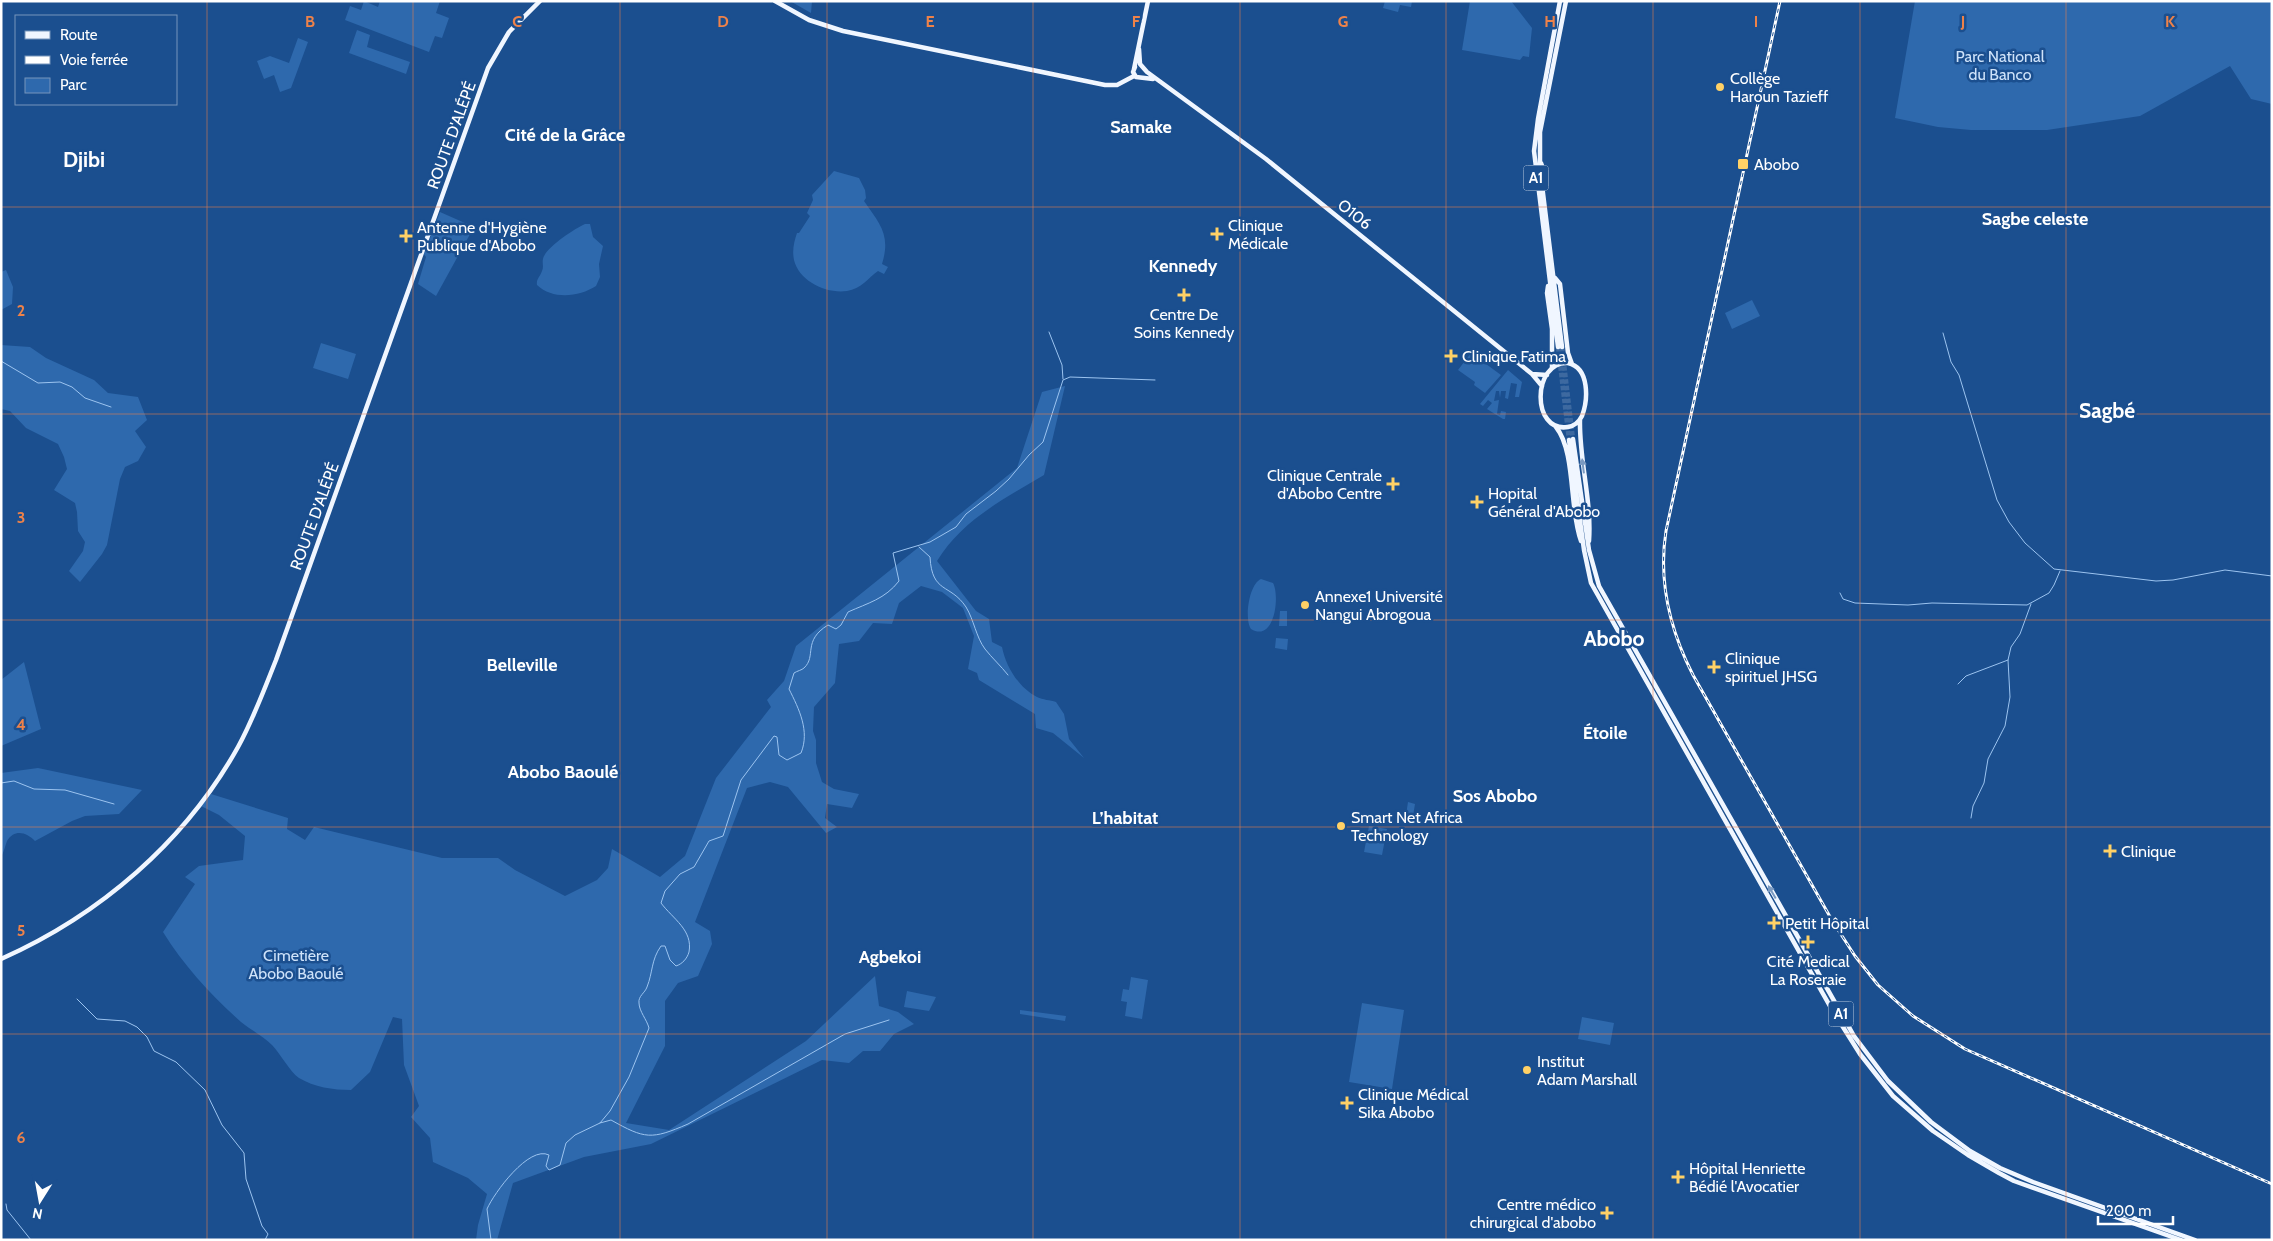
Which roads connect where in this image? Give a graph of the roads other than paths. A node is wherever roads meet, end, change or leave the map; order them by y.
1 (540, 1) edge
2 (775, 1) edge
3 (1148, 1) edge
4 (1560, 1) edge
5 (1566, 1) edge
6 (1558, 27) junction
7 (1139, 48) junction
8 (1143, 69) junction
9 (1134, 72) junction
10 (1143, 77) junction
11 (1157, 80) junction
12 (1540, 160) junction
13 (1545, 174) dead end
14 (1554, 278) junction
15 (1549, 282) junction
16 (1572, 364) junction
17 (1552, 368) junction
18 (1532, 374) junction
19 (1547, 375) junction
20 (1542, 386) junction
21 (1580, 420) junction
22 (1556, 426) junction
23 (1571, 439) tunnel mouth
24 (1586, 550) junction
25 (1648, 667) dead end
26 (1648, 673) junction
27 (1, 959) edge
28 (2181, 1240) edge
29 (2196, 1240) edge

1 - 27 main road, ROUTE D'ALÉPÉ
2 - 9 main road
3 - 7 main road
4 - 6 main road
5 - 6 main road
6 - 12 main road, A1
6 - 15 main road, A1
7 - 8 main road
7 - 9 main road
8 - 9 main road
8 - 10 main road
8 - 11 main road, O106
9 - 10 main road
10 - 11 main road
11 - 18 main road, O106
12 - 13 main road
12 - 14 main road, A1
14 - 15 main road, A1
14 - 16 main road
15 - 17 main road
16 - 17 main road
16 - 21 main road
17 - 19 main road
18 - 19 main road
18 - 20 main road, O106
19 - 20 main road
20 - 22 main road
21 - 22 main road
24 -> 21 main road
22 - 24 main road
23 - 24 main road, A1
24 - 26 main road, A1
24 - 28 main road, A1
25 - 26 main road
29 -> 26 main road, A1

